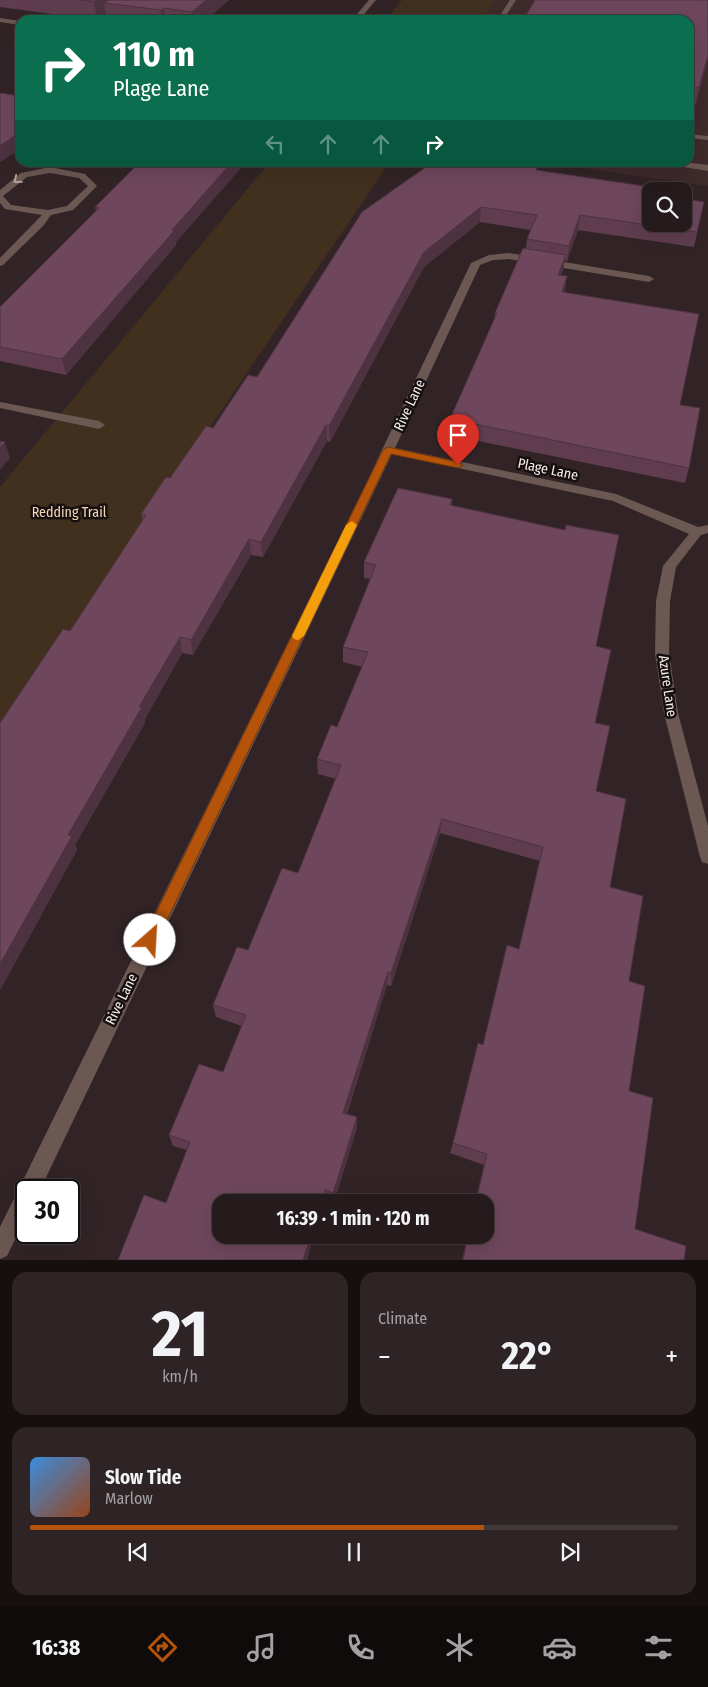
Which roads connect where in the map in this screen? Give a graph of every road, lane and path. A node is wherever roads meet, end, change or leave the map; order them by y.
1 (129, 0) edge
2 (373, 0) edge
3 (513, 0) edge
4 (109, 15) edge
5 (360, 15) edge
6 (503, 15) edge
7 (0, 20) edge
8 (15, 22) edge
9 (694, 137) edge
10 (708, 138) edge
11 (694, 166) edge
12 (708, 168) edge
13 (0, 196) edge
14 (48, 213) junction
15 (0, 263) edge
16 (649, 279) dead end
17 (0, 405) edge
18 (99, 425) dead end
19 (388, 450) junction
20 (703, 530) edge
21 (708, 857) edge
22 (33, 1179) edge
23 (15, 1218) edge
24 (0, 1249) edge

1 - 4 street
2 - 5 street
3 - 6 street
7 - 8 lane
9 - 10 street
11 - 12 street
13 - 14 street
14 -> 13 street
14 - 15 street
16 - 19 street, Rive Lane
17 - 18 street
19 - 20 street, Plage Lane
19 - 22 street, Rive Lane
20 - 21 street, Azure Lane
23 - 24 street

